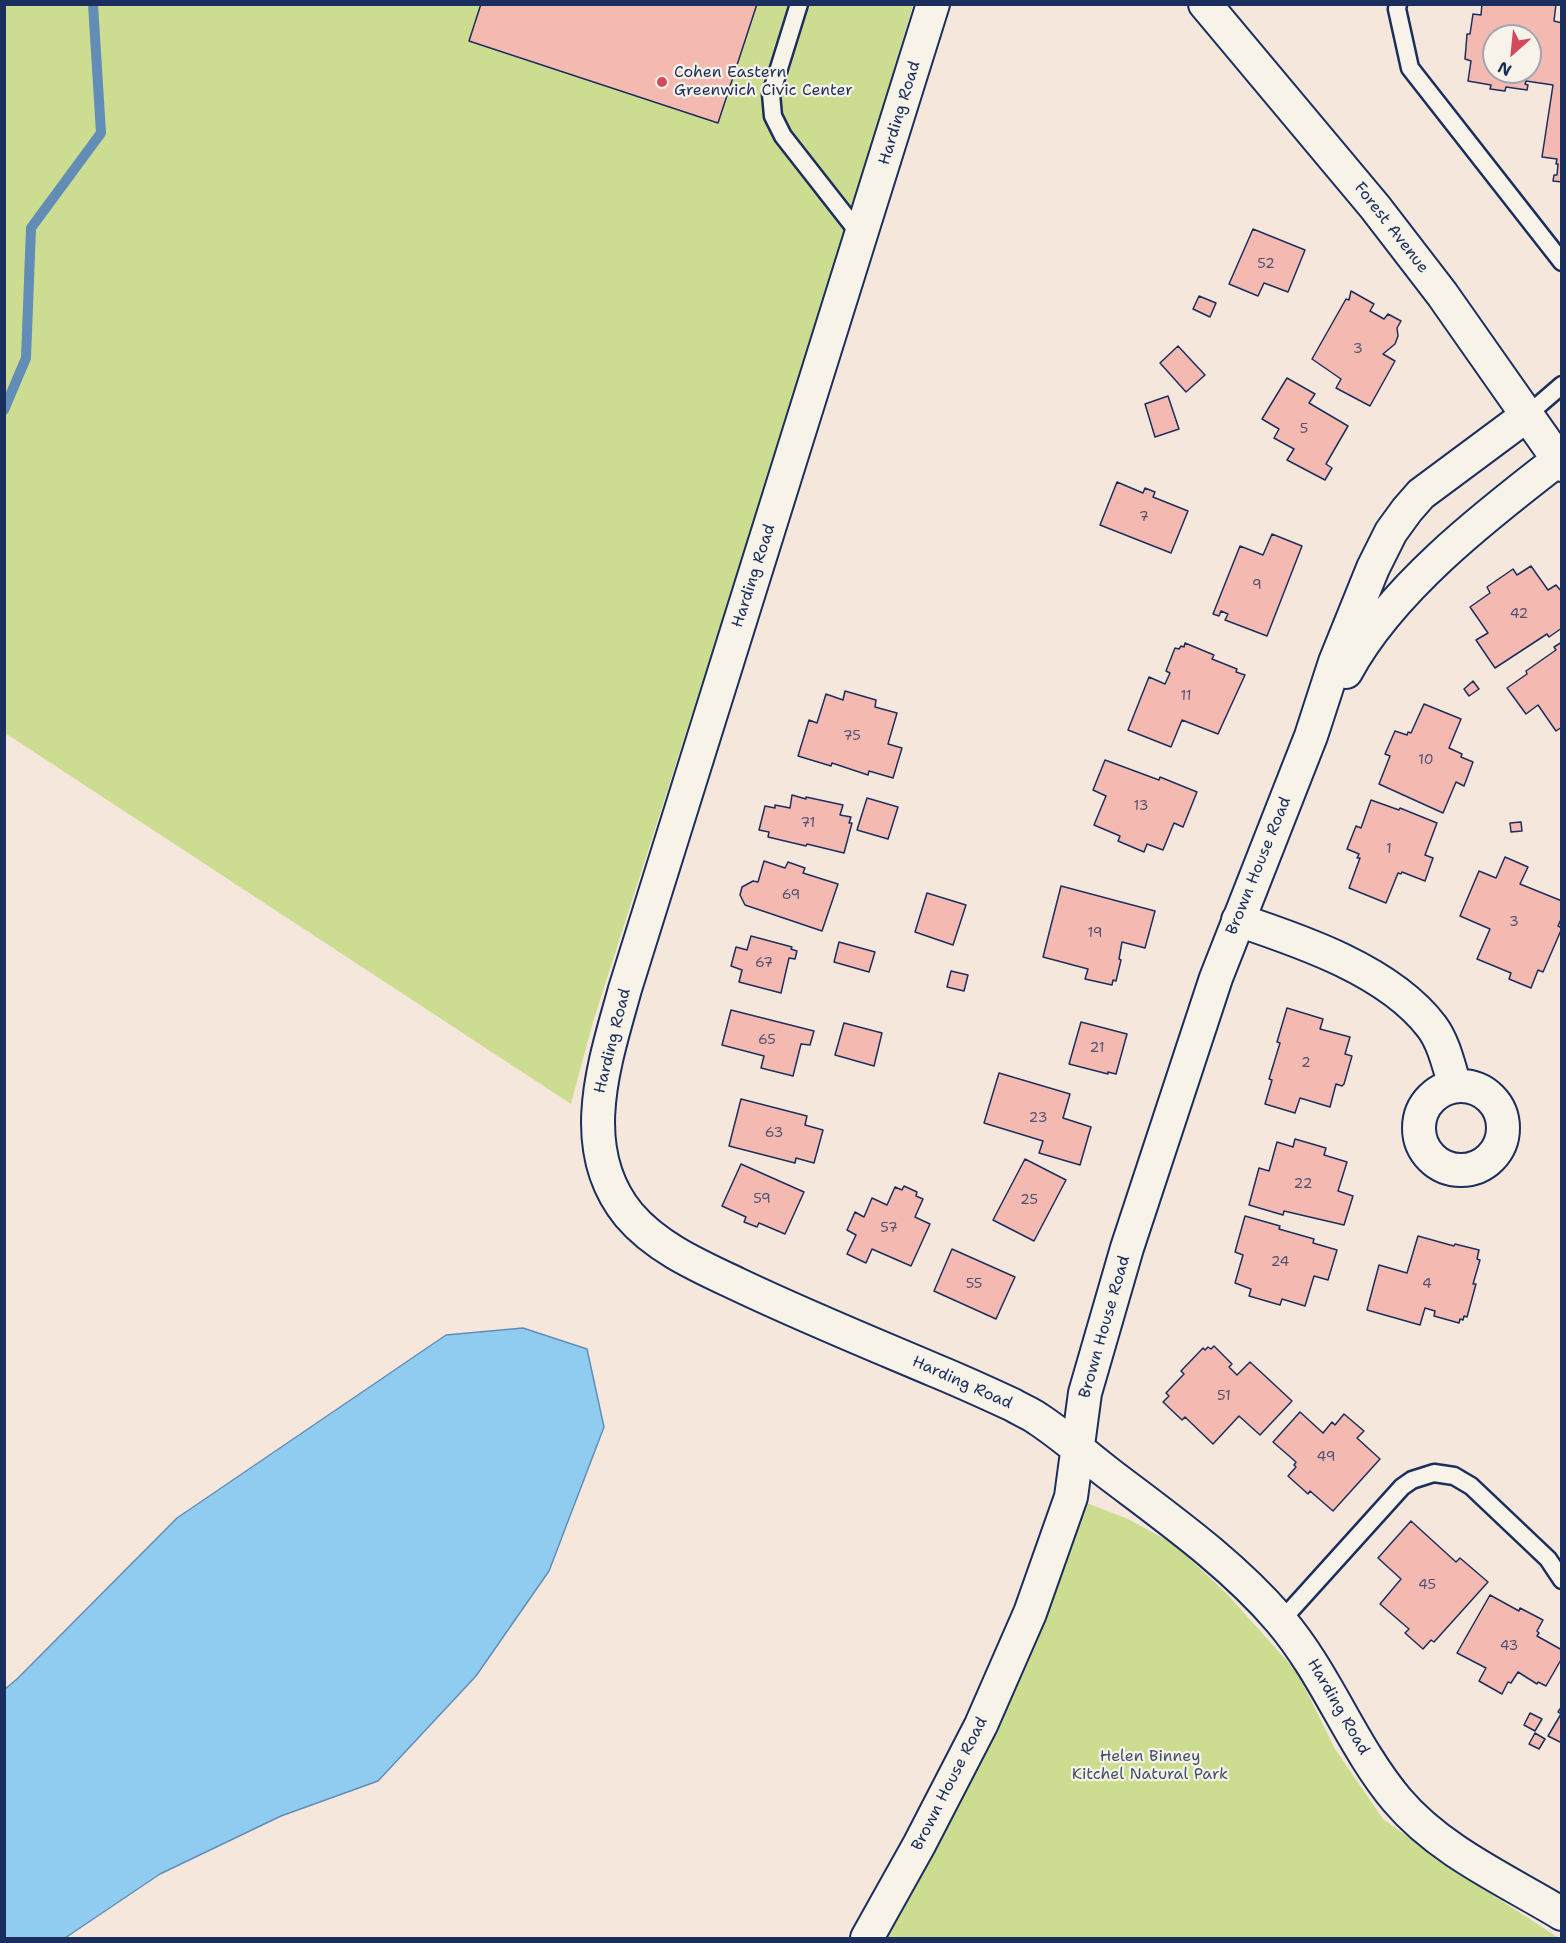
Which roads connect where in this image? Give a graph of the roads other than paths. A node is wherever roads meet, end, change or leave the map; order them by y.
1 (799, 4) edge
2 (933, 4) edge
3 (1205, 4) edge
4 (1398, 4) edge
5 (862, 237) junction
6 (1562, 262) edge
7 (1562, 385) edge
8 (1526, 416) junction
9 (1560, 460) edge
10 (1311, 736) junction
11 (1238, 920) junction
12 (1455, 1086) dead end
13 (1077, 1449) junction
14 (1562, 1580) edge
15 (1281, 1621) junction
16 (1562, 1914) edge
17 (867, 1938) edge

1 - 5 lane
2 - 5 street, Harding Road
3 - 8 street, Forest Avenue
4 - 6 lane
5 - 13 street, Harding Road
7 - 8 lane
8 - 9 street, Forest Avenue
8 - 10 street, Brown House Road
9 - 10 street, Brown House Road
10 - 11 street, Brown House Road
11 - 12 street
11 - 13 street, Brown House Road
13 - 15 street, Harding Road
13 - 17 street, Brown House Road
14 - 15 lane
15 - 16 street, Harding Road

